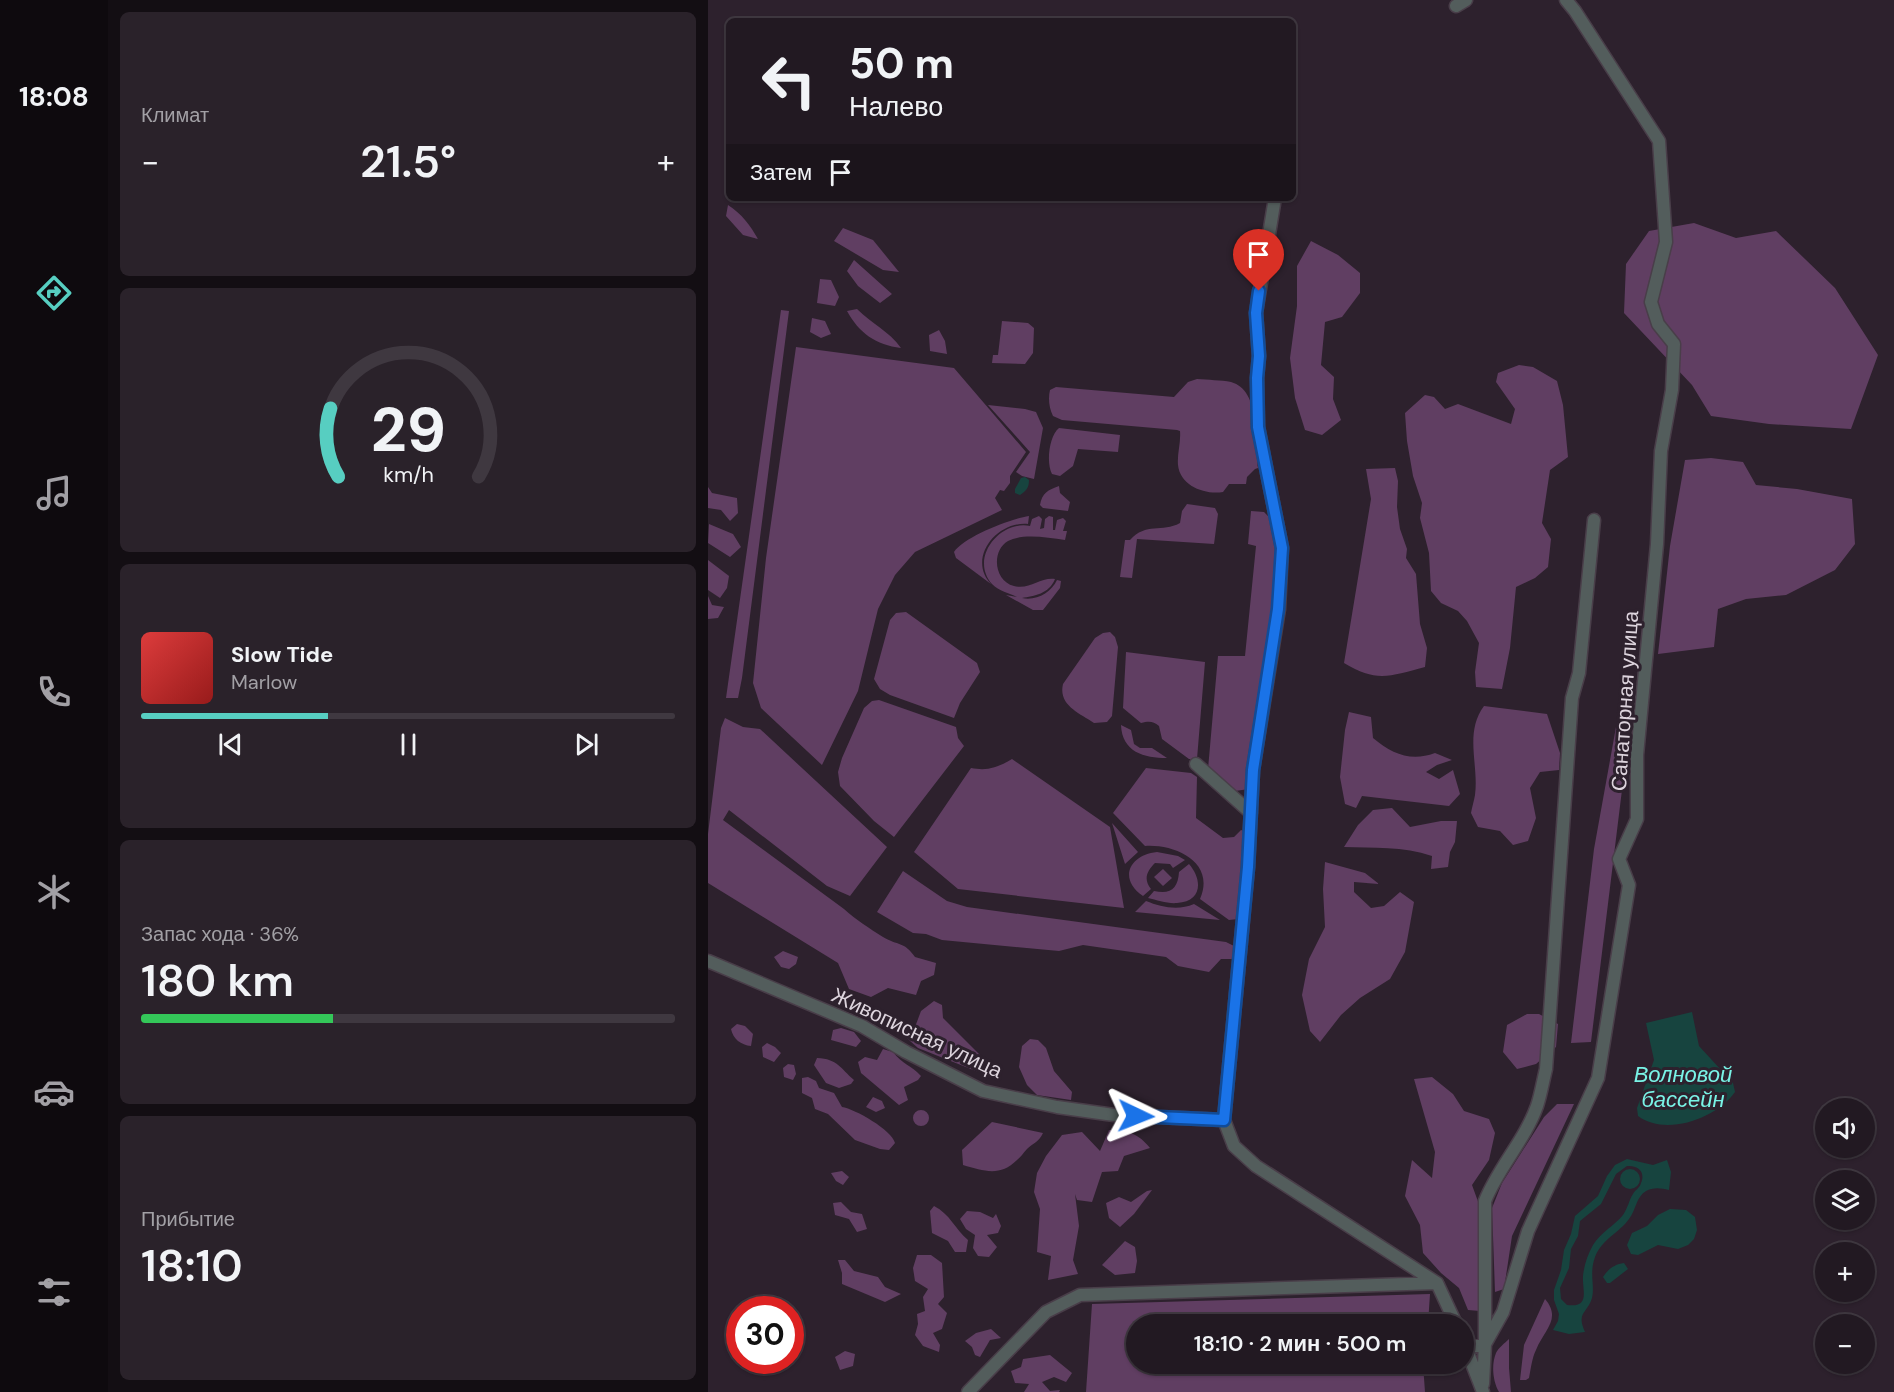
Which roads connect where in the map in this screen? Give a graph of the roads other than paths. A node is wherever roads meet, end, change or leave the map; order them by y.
1 (1566, 0) edge
2 (1275, 201) edge
3 (1594, 520) dead end
4 (1196, 764) dead end
5 (1251, 813) junction
6 (708, 961) edge
7 (1224, 1120) junction
8 (1437, 1283) junction
9 (1451, 1314) edge
10 (1485, 1344) junction
11 (1474, 1345) edge
12 (1474, 1369) edge
13 (1482, 1390) edge
14 (968, 1392) edge

1 - 10 street, Санаторная улица
2 - 5 street
3 - 10 street
4 - 5 street
5 - 7 street
6 - 7 street, Живописная улица
7 - 8 street
8 - 9 street
8 - 14 street
10 - 11 street
10 - 13 street
12 - 13 street

